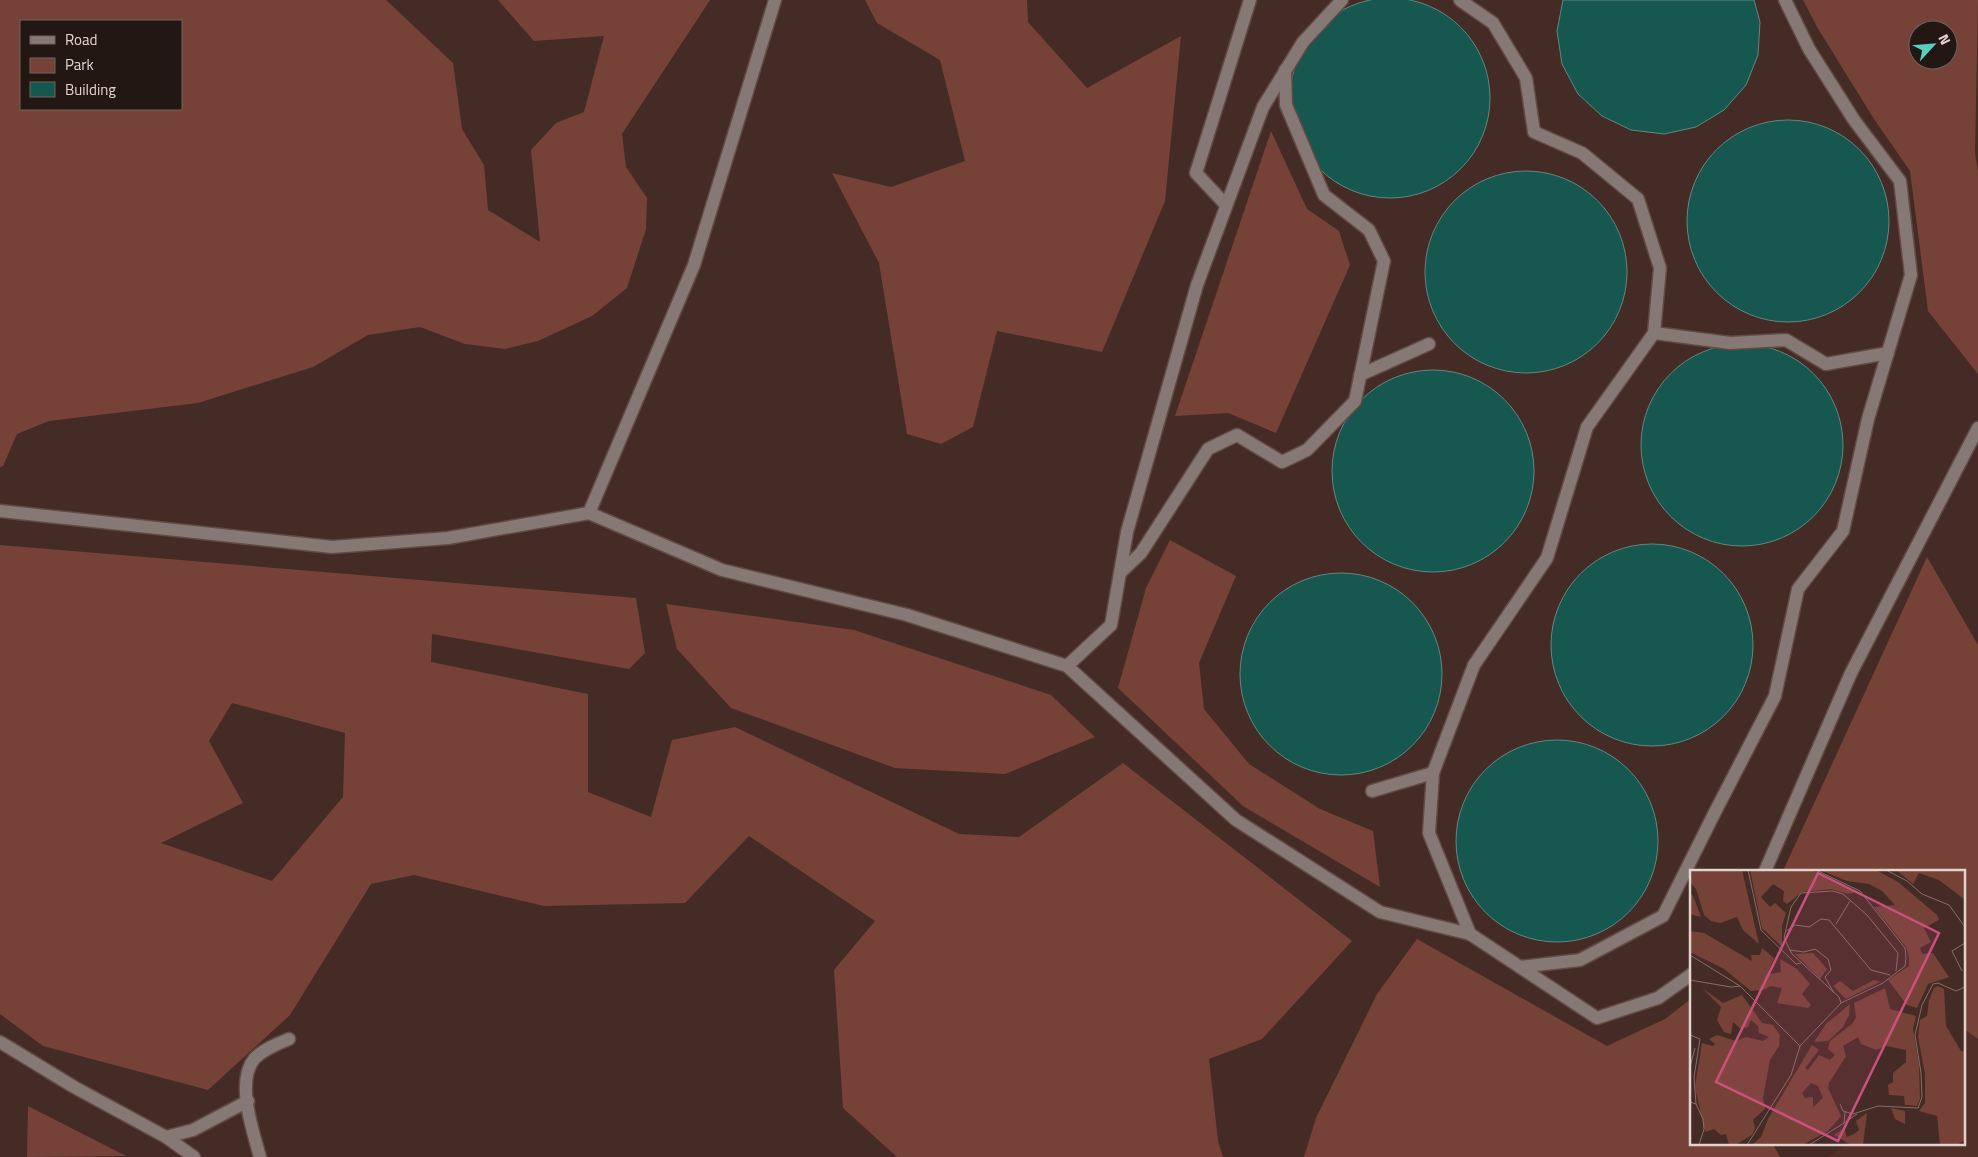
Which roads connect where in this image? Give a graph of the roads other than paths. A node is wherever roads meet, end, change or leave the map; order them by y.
1 (775, 0) edge
2 (1250, 0) edge
3 (1342, 0) edge
4 (1460, 0) edge
5 (1785, 0) edge
6 (1285, 70) junction
7 (1226, 205) junction
8 (1654, 332) junction
9 (1429, 344) dead end
10 (1888, 353) junction
11 (1360, 375) junction
12 (1978, 428) edge
13 (0, 511) edge
14 (589, 513) junction
15 (1120, 573) junction
16 (1067, 666) junction
17 (1433, 773) junction
18 (1372, 791) dead end
19 (1765, 870) edge
20 (1470, 934) junction
21 (1520, 967) junction
22 (1690, 975) edge
23 (289, 1039) dead end
24 (0, 1042) edge
25 (248, 1101) junction
26 (166, 1137) junction
27 (194, 1157) edge
28 (260, 1157) edge

1 - 14 lane
2 - 7 lane
3 - 6 lane
4 - 8 lane
5 - 10 lane
6 - 7 lane
6 - 11 lane
7 - 15 lane
8 - 10 lane
8 - 17 lane
9 - 11 lane
10 - 21 lane
11 - 15 lane
12 - 19 lane
13 - 14 lane
14 - 16 lane
15 - 16 lane
16 - 20 lane
17 - 18 lane
17 - 20 lane
20 - 21 lane
21 - 22 lane
23 - 25 lane
24 - 26 lane
25 - 26 lane
25 - 28 lane
26 - 27 lane

